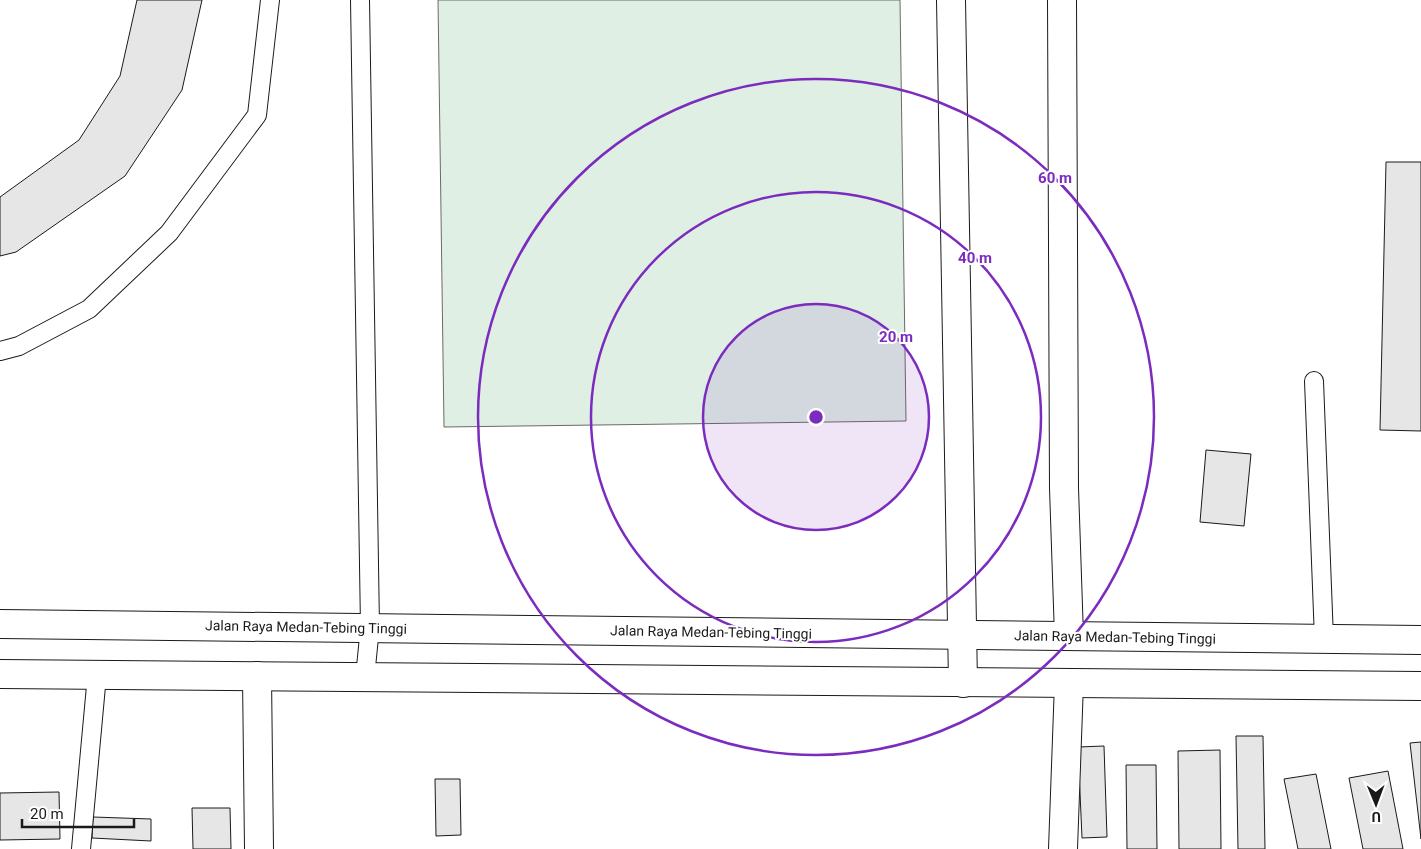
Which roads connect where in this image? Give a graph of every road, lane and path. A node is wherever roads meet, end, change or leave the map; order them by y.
1 (270, 0) edge
2 (360, 0) edge
3 (951, 0) edge
4 (1062, 0) edge
5 (0, 351) edge
6 (1314, 381) dead end
7 (0, 624) edge
8 (370, 627) junction
9 (975, 635) junction
10 (1060, 636) junction
11 (1324, 639) junction
12 (1421, 640) edge
13 (0, 674) edge
14 (97, 675) junction
15 (257, 676) junction
16 (365, 677) junction
17 (976, 683) junction
18 (1059, 684) junction
19 (1421, 686) edge
20 (82, 849) edge
21 (259, 849) edge
22 (1063, 849) edge

1 - 5 lane
2 - 8 lane
3 - 9 main road
4 - 10 main road
6 - 11 lane
7 - 8 main road, Jalan Raya Medan-Tebing Tinggi
8 - 9 main road, Jalan Raya Medan-Tebing Tinggi
8 - 16 lane
9 - 10 main road, Jalan Raya Medan-Tebing Tinggi
9 - 17 main road
10 - 11 main road, Jalan Raya Medan-Tebing Tinggi
11 - 12 main road, Jalan Raya Medan-Tebing Tinggi
13 - 14 main road
14 - 15 main road
14 - 20 lane
15 - 16 main road
15 - 21 main road
16 - 17 main road
17 - 18 main road
18 - 19 main road
18 - 22 main road

